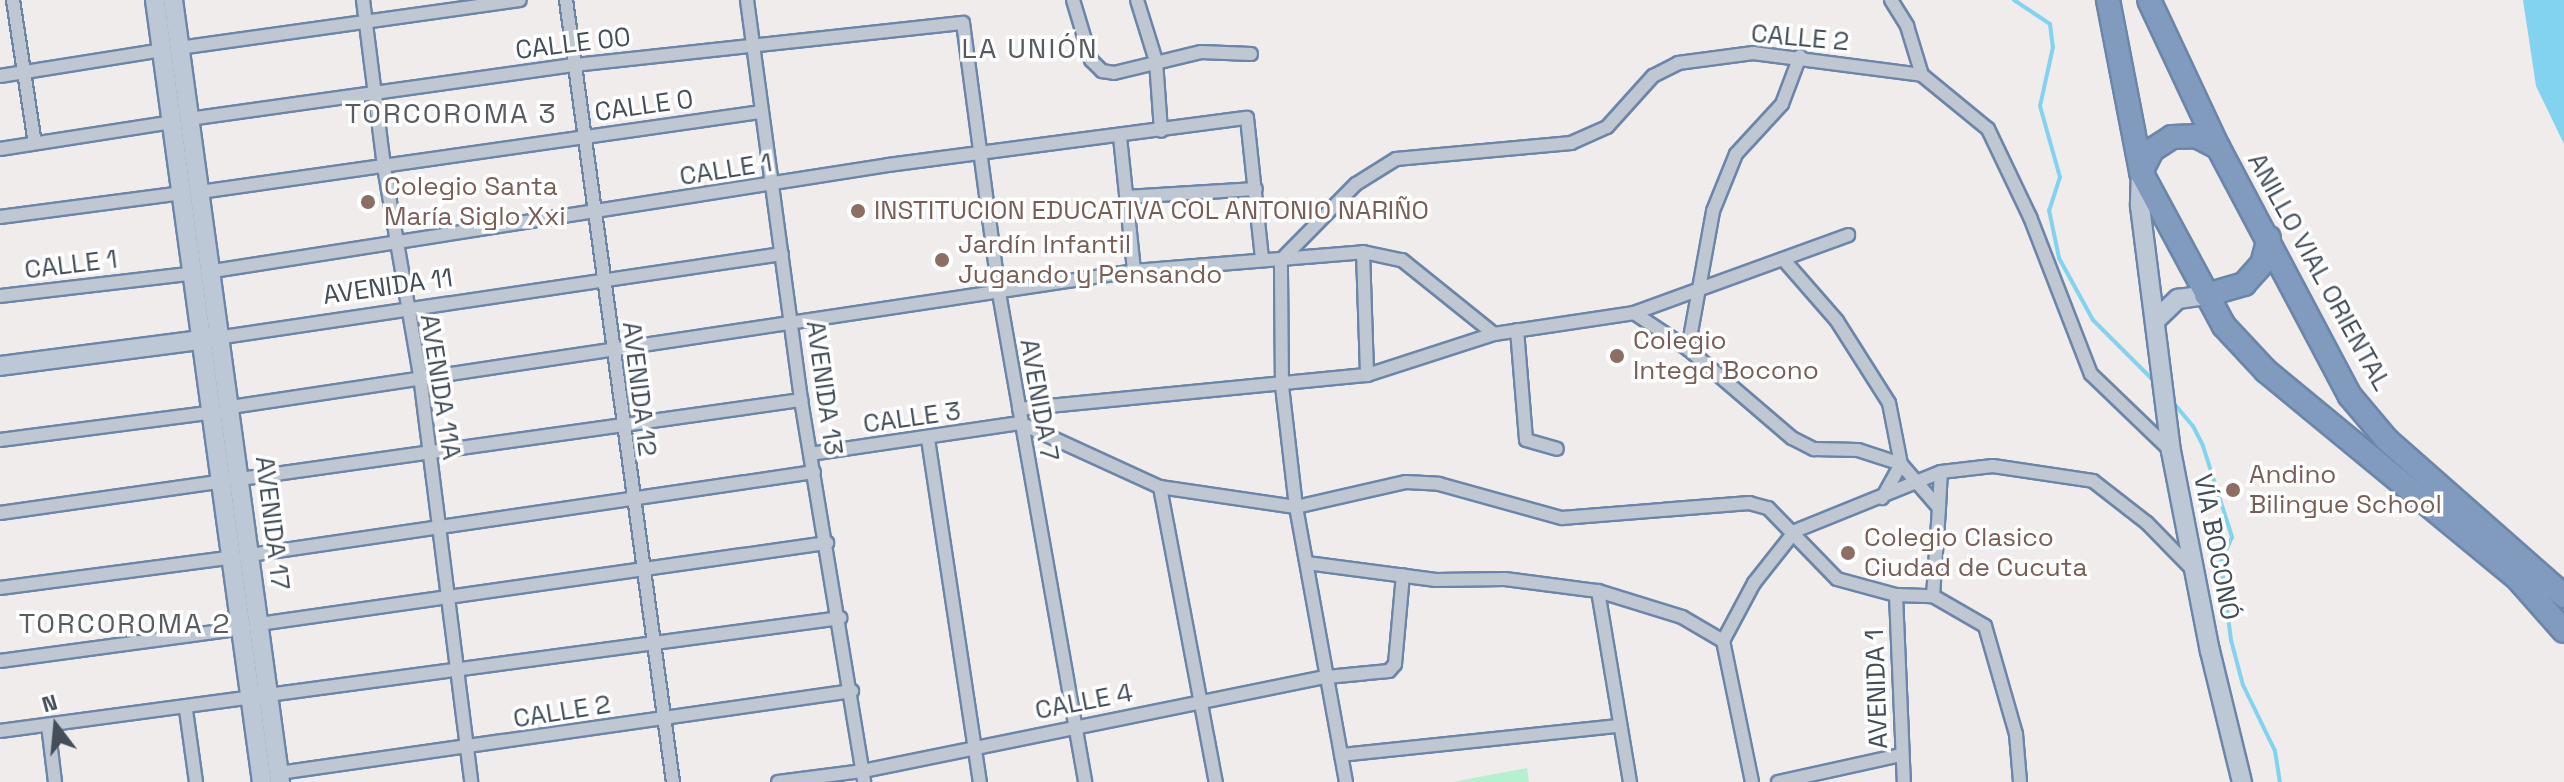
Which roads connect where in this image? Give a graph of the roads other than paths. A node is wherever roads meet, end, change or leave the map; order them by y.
1 (13, 0) edge
2 (155, 0) edge
3 (173, 0) edge
4 (363, 0) edge
5 (520, 0) edge
6 (566, 0) edge
7 (747, 0) edge
8 (1073, 0) edge
9 (1137, 0) edge
10 (1891, 0) edge
11 (2108, 0) edge
12 (2149, 0) edge
13 (0, 2) edge
14 (367, 23) junction
15 (963, 23) joint
16 (755, 47) junction
17 (171, 49) junction
18 (1251, 54) dead end
19 (1800, 56) junction
20 (1156, 61) junction
21 (575, 65) junction
22 (24, 73) junction
23 (1922, 75) junction
24 (0, 76) edge
25 (377, 91) junction
26 (761, 112) junction
27 (180, 121) junction
28 (1161, 131) junction
29 (584, 137) junction
30 (1120, 137) junction
31 (35, 143) junction
32 (2218, 147) junction
33 (0, 149) edge
34 (980, 155) junction
35 (384, 167) junction
36 (2141, 172) junction
37 (772, 184) junction
38 (1256, 189) junction
39 (191, 193) junction
40 (1126, 197) junction
41 (595, 213) junction
42 (0, 217) edge
43 (1848, 235) dead end
44 (2269, 238) junction
45 (396, 242) junction
46 (1363, 252) junction
47 (782, 254) junction
48 (1262, 258) junction
49 (1783, 259) junction
50 (1281, 260) junction
51 (1134, 271) junction
52 (204, 272) junction
53 (603, 280) junction
54 (999, 293) junction
55 (1696, 293) junction
56 (2206, 295) junction
57 (0, 296) edge
58 (406, 312) junction
59 (1634, 313) junction
60 (2158, 318) junction
61 (792, 327) junction
62 (1517, 330) junction
63 (1494, 334) junction
64 (214, 338) junction
65 (1688, 349) junction
66 (611, 354) junction
67 (0, 366) edge
68 (1367, 375) junction
69 (420, 376) junction
70 (1282, 386) junction
71 (801, 400) junction
72 (223, 409) junction
73 (1019, 409) junction
74 (1020, 423) junction
75 (621, 425) junction
76 (928, 439) junction
77 (0, 440) edge
78 (1557, 449) dead end
79 (2171, 451) junction
80 (429, 452) junction
81 (810, 454) junction
82 (1901, 464) junction
83 (814, 472) junction
84 (1941, 472) junction
85 (233, 480) junction
86 (1919, 480) junction
87 (1160, 487) junction
88 (1882, 498) junction
89 (631, 499) junction
90 (1296, 507) junction
91 (1939, 508) junction
92 (0, 513) edge
93 (438, 524) junction
94 (1795, 531) junction
95 (827, 543) junction
96 (243, 556) junction
97 (1307, 563) junction
98 (2193, 570) junction
99 (641, 571) junction
100 (1403, 575) junction
101 (0, 588) edge
102 (1598, 591) junction
103 (1896, 595) junction
104 (1933, 596) junction
105 (2564, 596) edge
106 (446, 597) junction
107 (840, 618) junction
108 (251, 626) junction
109 (2564, 631) edge
110 (1723, 641) junction
111 (652, 642) junction
112 (0, 661) edge
113 (456, 673) junction
114 (1327, 677) junction
115 (852, 691) junction
116 (260, 700) junction
117 (1199, 703) junction
118 (186, 710) junction
119 (664, 718) junction
120 (48, 725) junction
121 (1074, 725) junction
122 (1619, 726) junction
123 (0, 731) edge
124 (975, 748) junction
125 (467, 749) junction
126 (1341, 755) junction
127 (1901, 755) junction
128 (864, 777) edge
129 (274, 779) edge
130 (55, 782) edge
131 (196, 782) edge
132 (471, 782) edge
133 (673, 782) edge
134 (778, 782) edge
135 (980, 782) edge
136 (1085, 782) edge
137 (1216, 782) edge
138 (1346, 782) edge
139 (1630, 782) edge
140 (1752, 782) edge
141 (1778, 782) edge
142 (1904, 782) edge
143 (2020, 782) edge
144 (2242, 782) edge

1 - 13 street
1 - 22 street
2 - 17 street
3 - 17 street
4 - 14 street, AVENIDA 11A
5 - 14 street
6 - 21 street, AVENIDA 12
7 - 16 street, AVENIDA 13
8 - 20 street
9 - 20 street
10 - 23 street
11 - 36 highway
12 - 32 highway, ANILLO VIAL ORIENTAL
14 - 17 street
14 - 25 street, AVENIDA 11A
15 - 16 street, CALLE 00
15 - 34 street, AVENIDA 7
16 - 21 street, CALLE 00
16 - 26 street, AVENIDA 13
17 - 22 street
17 - 27 street
18 - 20 street
19 - 23 street, CALLE 2
19 - 50 street, CALLE 2
19 - 55 street
20 - 28 street
21 - 25 street, CALLE 00
21 - 29 street, AVENIDA 12
22 - 24 street
22 - 31 street
23 - 79 street
25 - 27 street, CALLE 00
25 - 35 street, AVENIDA 11A
26 - 29 street, CALLE 0
26 - 37 street, AVENIDA 13
27 - 31 street, CALLE 00
27 - 39 street
28 - 30 street, CALLE 1
28 - 38 street, CALLE 1
29 - 35 street, CALLE 0
29 - 41 street, AVENIDA 12
30 - 34 street, CALLE 1
30 - 40 street
31 - 33 street, CALLE 00
32 - 36 highway
32 - 44 highway, ANILLO VIAL ORIENTAL
34 - 37 street, CALLE 1
34 - 54 street, AVENIDA 7
35 - 39 street, CALLE 0
35 - 45 street, AVENIDA 11A
36 - 56 highway
36 - 60 street, VÍA BOCONÓ
37 - 41 street, CALLE 1
37 - 47 street, AVENIDA 13
38 - 40 street
38 - 48 street
39 - 42 street, CALLE 0
39 - 52 street
40 - 51 street
41 - 45 street, CALLE 1
41 - 53 street, AVENIDA 12
43 - 49 street
44 - 56 highway
44 - 105 highway, ANILLO VIAL ORIENTAL
45 - 52 street, CALLE 1
45 - 58 street, AVENIDA 11A
46 - 50 street
46 - 63 street
46 - 68 street
47 - 53 street, AVENIDA 11
47 - 61 street, AVENIDA 13
48 - 50 street
48 - 51 street
49 - 55 street
49 - 82 street
50 - 70 street
51 - 54 street
52 - 57 street, CALLE 1
52 - 64 street, AVENIDA 17
53 - 58 street, AVENIDA 11
53 - 66 street, AVENIDA 12
54 - 61 street
54 - 73 street, AVENIDA 7
55 - 59 street
55 - 65 street
56 - 60 street
56 - 109 highway
58 - 64 street, AVENIDA 11
58 - 69 street, AVENIDA 11A
59 - 62 street
59 - 65 street
60 - 79 street, VÍA BOCONÓ
61 - 66 street
61 - 71 street, AVENIDA 13
62 - 63 street
62 - 78 street
63 - 68 street
64 - 67 street, AVENIDA 11
64 - 72 street, AVENIDA 17
65 - 82 street
66 - 69 street
66 - 75 street, AVENIDA 12
68 - 70 street
69 - 72 street
69 - 80 street, AVENIDA 11A
70 - 73 street
70 - 90 street
71 - 75 street
71 - 81 street, AVENIDA 13
72 - 77 street
72 - 85 street, AVENIDA 17
73 - 74 street, AVENIDA 7
74 - 76 street, CALLE 3
74 - 87 street
74 - 121 street, AVENIDA 7
75 - 80 street
75 - 89 street, AVENIDA 12
76 - 81 street, CALLE 3
76 - 124 street
79 - 98 street, VÍA BOCONÓ
80 - 85 street
80 - 93 street, AVENIDA 11A
81 - 83 street, AVENIDA 13
82 - 86 street
82 - 88 street
83 - 89 street
83 - 95 street, AVENIDA 13
84 - 86 street
84 - 91 street
84 - 98 street
85 - 92 street
85 - 96 street, AVENIDA 17
86 - 88 street
86 - 91 street
87 - 90 street
87 - 117 street
88 - 94 street
89 - 93 street
89 - 99 street, AVENIDA 12
90 - 94 street
90 - 97 street
91 - 104 street
93 - 96 street
93 - 106 street, AVENIDA 11A
94 - 103 street
94 - 110 street
95 - 99 street
95 - 107 street, AVENIDA 13
96 - 101 street
96 - 108 street, AVENIDA 17
97 - 100 street
97 - 114 street
98 - 144 street, VÍA BOCONÓ
99 - 106 street
99 - 111 street, AVENIDA 12
100 - 102 street
100 - 114 street, CALLE 4
102 - 110 street
102 - 122 street
103 - 104 street
103 - 127 street, AVENIDA 1
104 - 143 street
106 - 108 street
106 - 113 street, AVENIDA 11A
107 - 111 street
107 - 115 street, AVENIDA 13
108 - 112 street
108 - 116 street, AVENIDA 17
110 - 140 street
111 - 113 street
111 - 119 street, AVENIDA 12
113 - 116 street
113 - 125 street, AVENIDA 11A
114 - 117 street, CALLE 4
114 - 126 street
115 - 119 street, CALLE 2
115 - 128 street, AVENIDA 13
116 - 118 street
116 - 129 street, AVENIDA 17
117 - 121 street, CALLE 4
117 - 137 street
118 - 120 street
118 - 131 street
119 - 125 street, CALLE 2
119 - 133 street, AVENIDA 12
120 - 123 street
120 - 130 street
121 - 124 street, CALLE 4
121 - 136 street, AVENIDA 7
122 - 126 street
122 - 139 street
124 - 128 street, CALLE 4
124 - 135 street
125 - 129 street, CALLE 2
125 - 132 street, AVENIDA 11A
126 - 138 street
127 - 141 street
127 - 142 street, AVENIDA 1
128 - 134 street, CALLE 4

